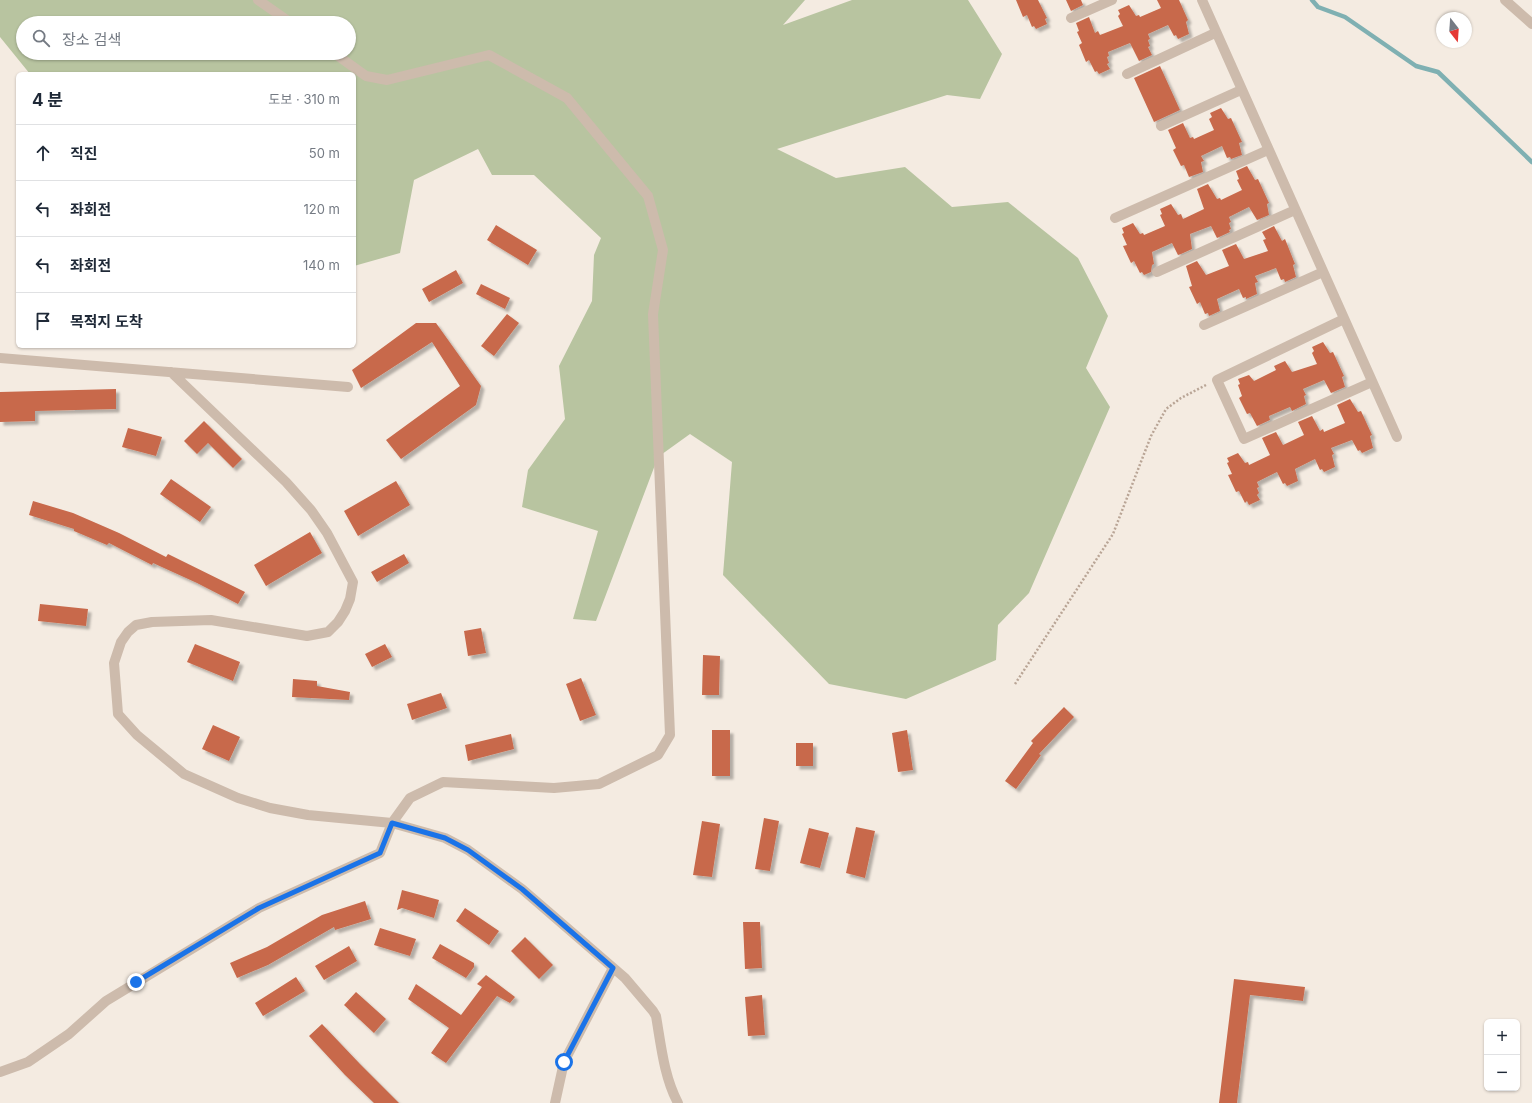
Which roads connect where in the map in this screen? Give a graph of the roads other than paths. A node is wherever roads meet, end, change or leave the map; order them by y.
1 (258, 0) edge
2 (1112, 0) edge
3 (1202, 0) edge
4 (1505, 0) edge
5 (281, 16) edge
6 (1071, 18) dead end
7 (1532, 24) edge
8 (1215, 33) junction
9 (344, 60) edge
10 (1127, 74) dead end
11 (1241, 90) junction
12 (1161, 126) dead end
13 (1268, 150) junction
14 (1295, 210) junction
15 (1115, 218) dead end
16 (1157, 272) dead end
17 (1323, 272) junction
18 (1344, 319) junction
19 (1204, 325) dead end
20 (0, 358) edge
21 (171, 372) junction
22 (1372, 382) junction
23 (348, 387) dead end
24 (1397, 436) dead end
25 (392, 823) junction
26 (613, 968) junction
27 (0, 1072) edge
28 (555, 1103) edge
29 (678, 1103) edge

1 - 5 street
2 - 6 street
3 - 8 street
4 - 7 street
8 - 10 street
8 - 11 street
9 - 25 street
11 - 12 street
11 - 13 street
13 - 14 street
13 - 15 street
14 - 16 street
14 - 17 street
17 - 18 street
17 - 19 street
18 - 22 street
18 - 22 street
20 - 21 street
21 - 23 street
21 - 25 street
22 - 24 street
25 - 26 street
25 - 27 street
26 - 28 street
26 - 29 street

